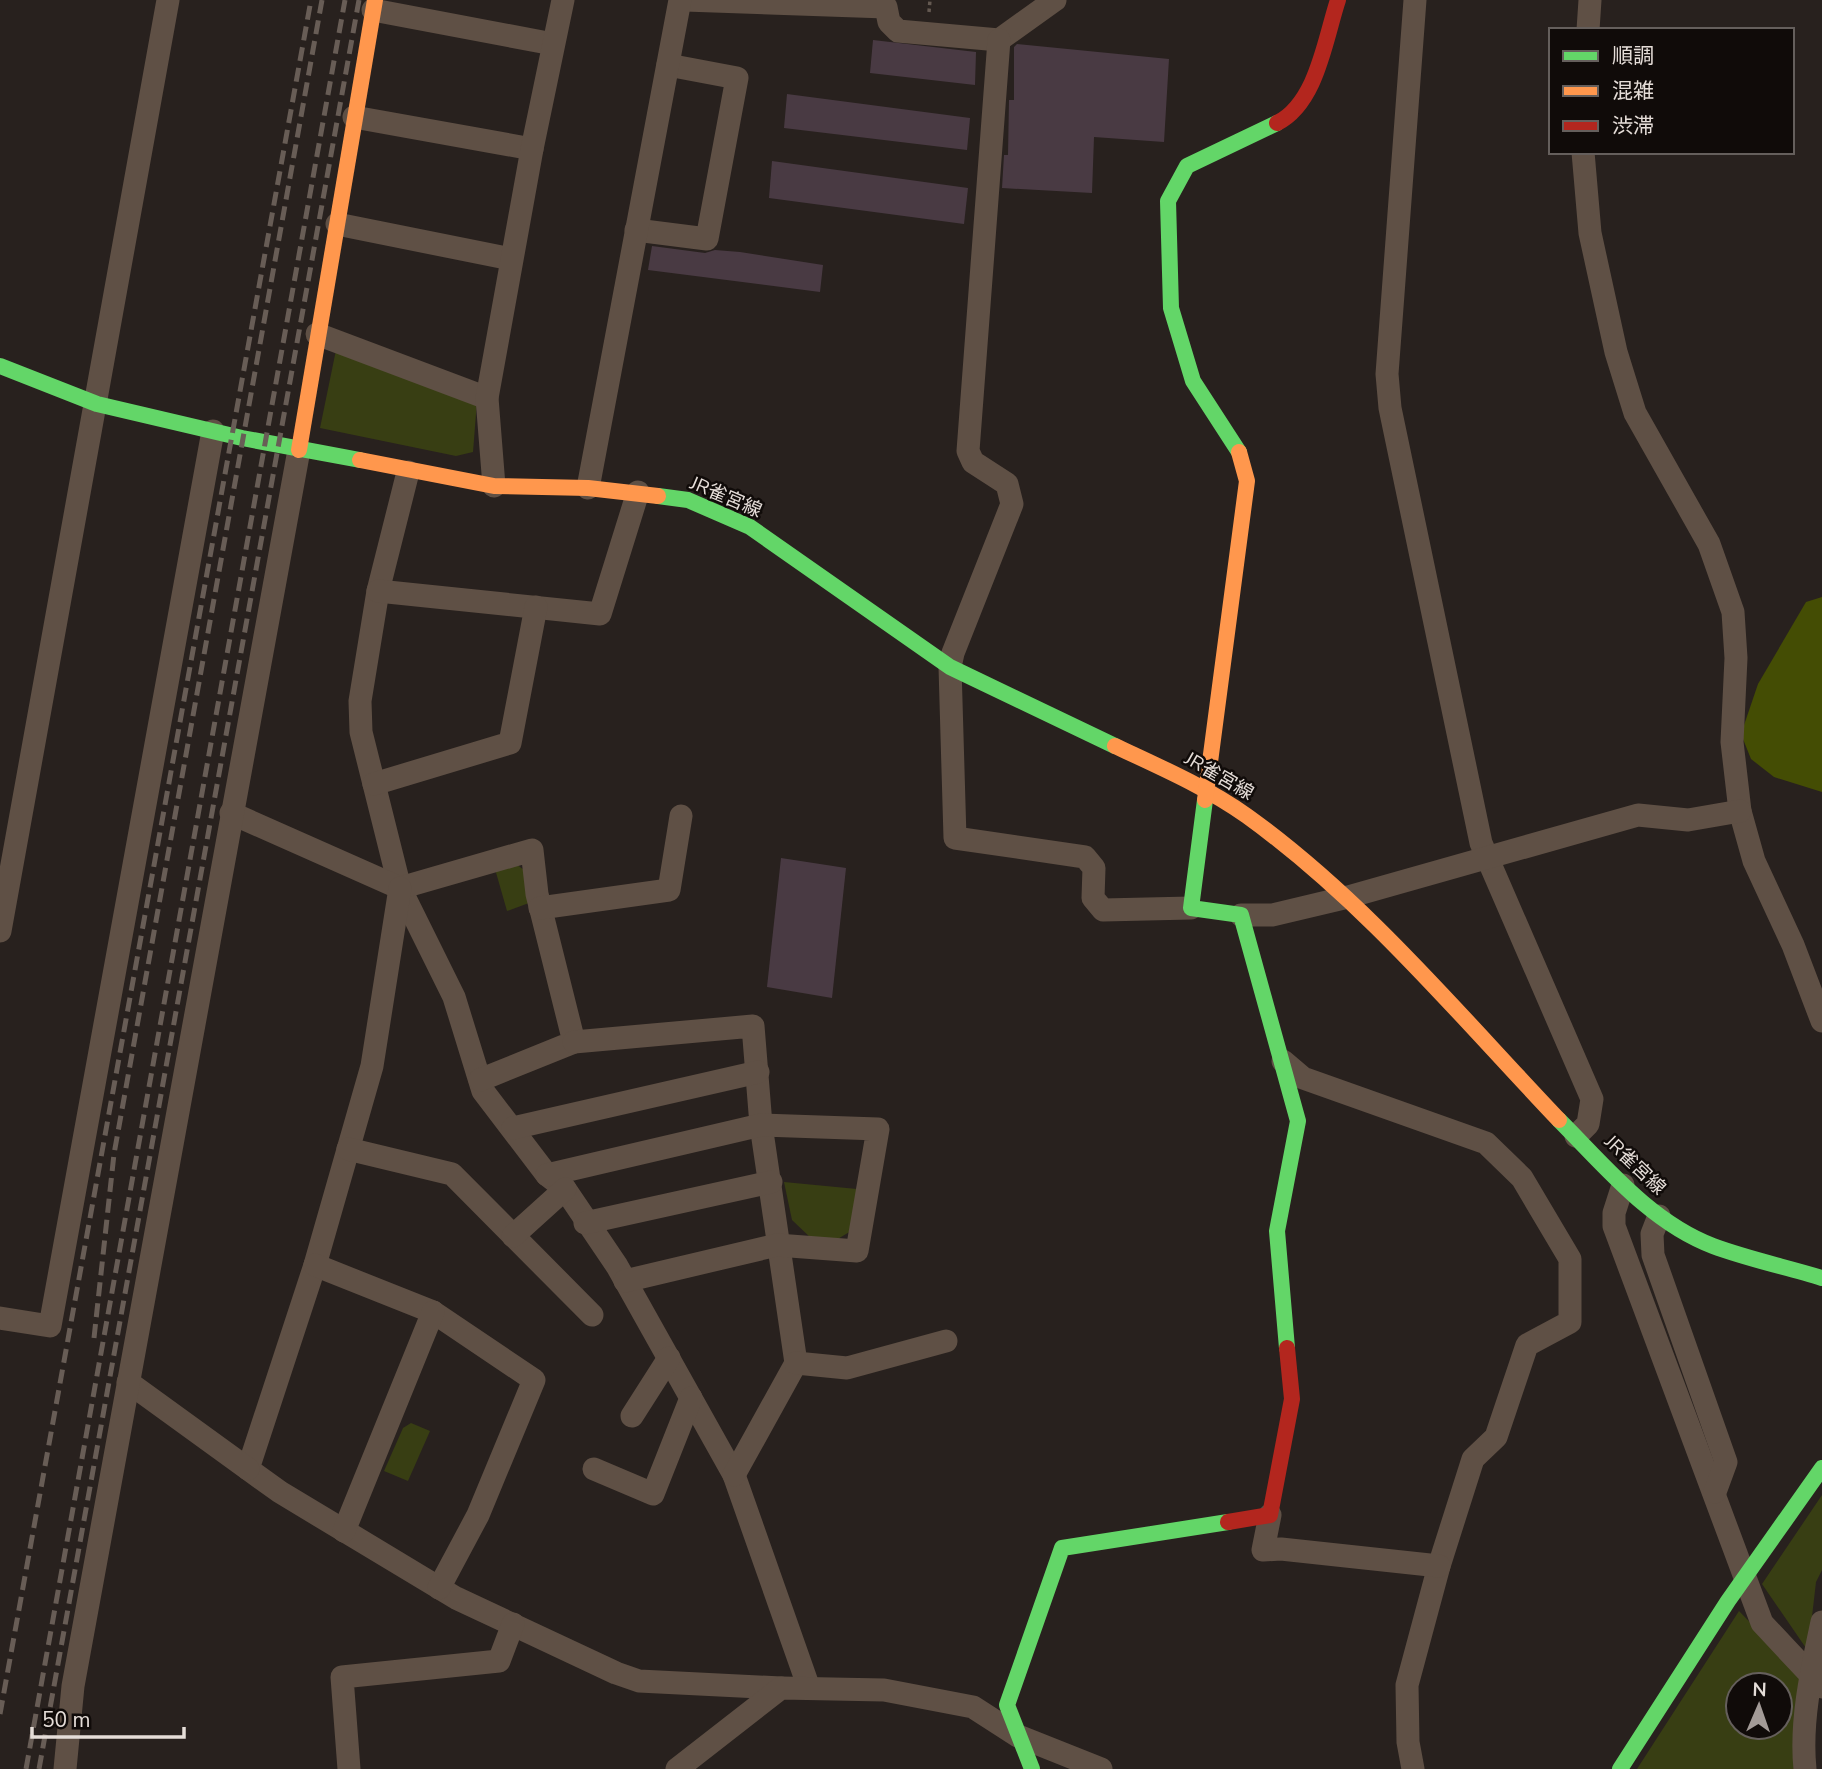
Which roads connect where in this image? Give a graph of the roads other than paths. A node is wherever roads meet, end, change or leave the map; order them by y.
1 (169, 0) edge
2 (563, 0) edge
3 (682, 0) edge
4 (1055, 0) edge
5 (1338, 0) edge
6 (1415, 0) edge
7 (1590, 0) edge
8 (829, 2) edge
9 (374, 5) edge
10 (1588, 28) edge
11 (999, 40) junction
12 (553, 44) junction
13 (668, 65) junction
14 (354, 117) junction
15 (532, 149) junction
16 (1583, 154) edge
17 (337, 224) junction
18 (636, 230) junction
19 (511, 260) junction
20 (317, 334) junction
21 (0, 366) edge
22 (486, 398) junction
23 (97, 404) junction
24 (213, 431) junction
25 (299, 450) junction
26 (408, 472) junction
27 (494, 486) junction
28 (588, 488) junction
29 (638, 492) junction
30 (378, 591) junction
31 (536, 607) junction
32 (950, 667) junction
33 (374, 784) junction
34 (1205, 789) junction
35 (1740, 811) junction
36 (231, 813) junction
37 (681, 816) dead end
38 (1486, 858) junction
39 (400, 888) junction
40 (1348, 897) junction
41 (540, 908) junction
42 (1191, 908) junction
43 (1241, 915) junction
44 (0, 931) edge
45 (1822, 1021) edge
46 (574, 1042) junction
47 (1283, 1061) junction
48 (758, 1073) junction
49 (480, 1080) junction
50 (761, 1125) junction
51 (513, 1128) junction
52 (1576, 1136) junction
53 (348, 1149) junction
54 (556, 1182) junction
55 (771, 1182) junction
56 (1623, 1185) junction
57 (1659, 1216) junction
58 (586, 1223) junction
59 (513, 1236) junction
60 (777, 1245) junction
61 (315, 1265) junction
62 (1822, 1278) edge
63 (625, 1280) junction
64 (433, 1312) junction
65 (592, 1315) dead end
66 (0, 1318) edge
67 (946, 1340) dead end
68 (668, 1358) junction
69 (796, 1363) junction
70 (128, 1382) junction
71 (691, 1398) junction
72 (632, 1416) dead end
73 (1822, 1468) edge
74 (248, 1469) junction
75 (594, 1469) dead end
76 (734, 1475) junction
77 (1715, 1492) junction
78 (1270, 1515) junction
79 (345, 1531) junction
80 (1439, 1566) junction
81 (1744, 1579) junction
82 (439, 1588) junction
83 (1822, 1622) edge
84 (513, 1624) junction
85 (1816, 1681) edge
86 (781, 1688) junction
87 (809, 1688) junction
88 (1018, 1736) junction
89 (65, 1769) edge
90 (349, 1769) edge
91 (677, 1769) edge
92 (1031, 1769) edge
93 (1101, 1769) edge
94 (1413, 1769) edge
95 (1620, 1769) edge
96 (1805, 1769) edge

1 - 23 street
2 - 12 street
3 - 8 street
3 - 13 street
4 - 11 street
5 - 34 street
6 - 38 street
7 - 10 street
8 - 11 street
9 - 12 street
9 - 14 street
11 - 32 street
12 - 15 street
13 - 18 street
13 - 18 street
14 - 15 street
14 - 17 street
15 - 19 street
16 - 35 street
17 - 19 street
17 - 20 street
18 - 28 street
19 - 22 street
20 - 22 street
20 - 25 street
21 - 23 street, JR雀宮線
22 - 27 street
23 - 24 street, JR雀宮線
23 - 44 street
24 - 25 street, JR雀宮線
24 - 66 street
25 - 26 street, JR雀宮線
25 - 36 street
26 - 27 street, JR雀宮線
26 - 30 street
27 - 28 street, JR雀宮線
28 - 29 street, JR雀宮線
29 - 31 street
29 - 32 street, JR雀宮線
30 - 31 street
30 - 33 street
31 - 33 street
32 - 34 street, JR雀宮線
32 - 42 street
33 - 39 street
34 - 40 street, JR雀宮線
34 - 42 street
35 - 38 street
35 - 45 street
36 - 39 street
36 - 70 street
37 - 41 street
38 - 40 street
38 - 52 street
39 - 41 street
39 - 49 street
39 - 53 street
40 - 43 street
40 - 52 street, JR雀宮線
41 - 46 street
42 - 43 street
43 - 47 street
46 - 48 street
46 - 49 street
47 - 78 street
47 - 80 street
48 - 50 street
48 - 51 street
49 - 51 street
50 - 54 street
50 - 55 street
50 - 60 street
51 - 54 street
52 - 56 street, JR雀宮線
53 - 59 street
53 - 61 street
54 - 58 street
54 - 59 street
55 - 58 street
55 - 60 street
56 - 57 street, JR雀宮線
56 - 77 street
57 - 62 street, JR雀宮線
57 - 77 street
58 - 63 street
59 - 65 street
60 - 63 street
60 - 69 street
61 - 64 street
61 - 74 street
63 - 68 street
64 - 79 street
64 - 82 street
67 - 69 street
68 - 71 street
68 - 72 street
69 - 76 street
70 - 74 street
70 - 89 street
71 - 75 street
71 - 76 street
73 - 81 street
74 - 79 street
76 - 87 street
77 - 81 street
78 - 80 street
78 - 88 street
79 - 82 street
80 - 94 street
81 - 85 street
81 - 95 street
82 - 84 street
83 - 85 street
84 - 86 street
84 - 90 street
85 - 96 street
86 - 87 street
86 - 91 street
87 - 88 street
88 - 92 street
88 - 93 street

